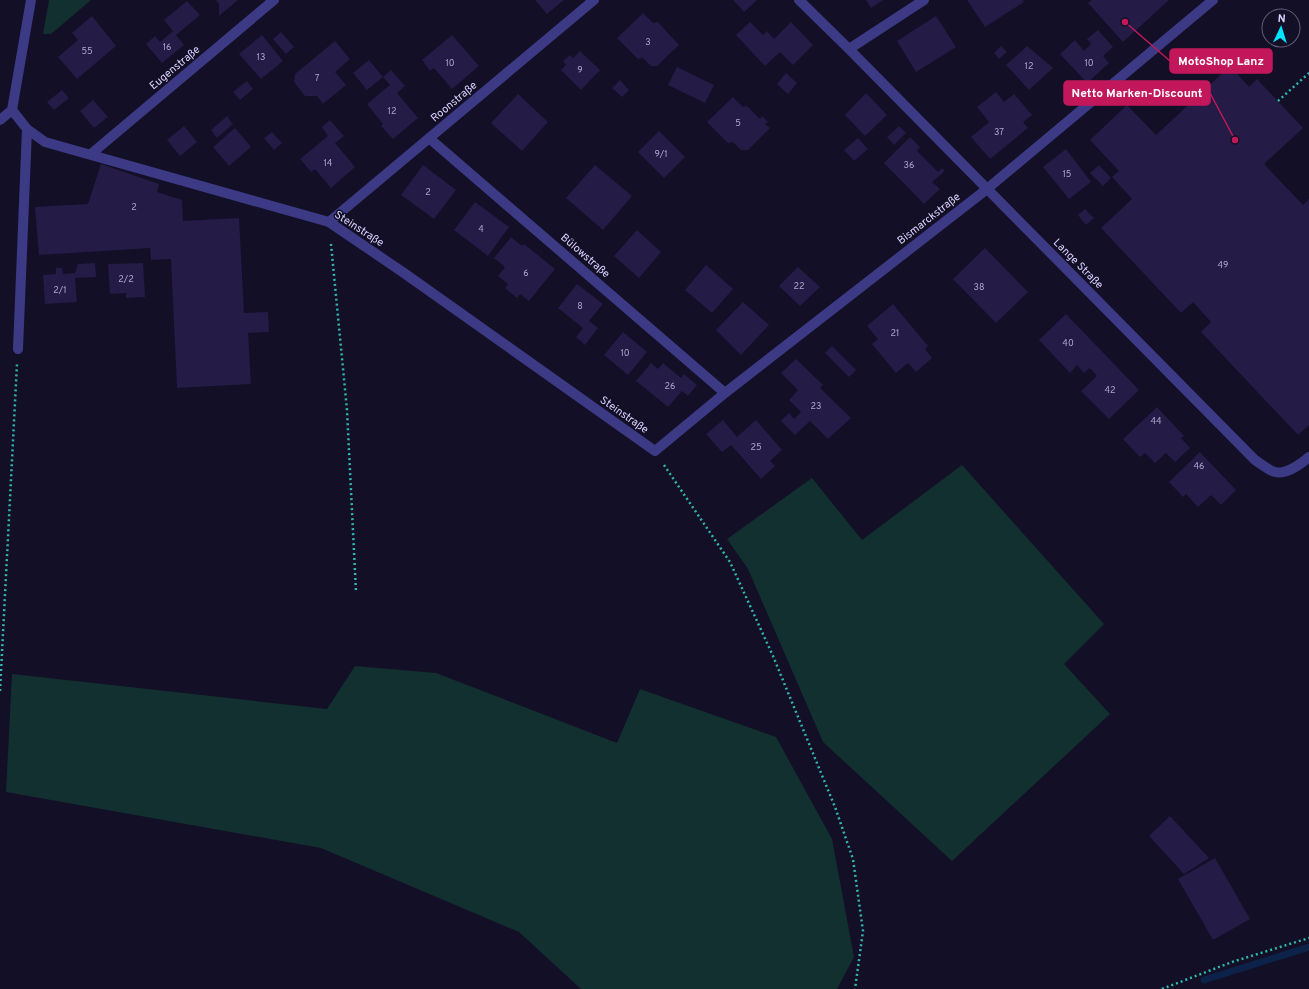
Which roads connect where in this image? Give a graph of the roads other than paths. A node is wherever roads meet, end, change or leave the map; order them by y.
1 (31, 0) edge
2 (274, 0) edge
3 (594, 0) edge
4 (799, 0) edge
5 (924, 0) edge
6 (1213, 0) edge
7 (849, 49) junction
8 (12, 110) junction
9 (0, 120) edge
10 (27, 129) junction
11 (430, 138) junction
12 (91, 154) junction
13 (987, 189) junction
14 (329, 222) junction
15 (18, 349) road end
16 (725, 393) junction
17 (655, 451) joint
18 (1309, 457) edge

1 - 8 street
2 - 12 street, Eugenstraße
3 - 11 street, Roonstraße
4 - 7 street, Lange Straße
5 - 7 street
6 - 13 street, Bismarckstraße
7 - 13 street, Lange Straße
8 - 9 street
8 - 10 street, Steinstraße
10 - 12 street, Steinstraße
10 - 15 street
11 - 14 street, Roonstraße
11 - 16 street, Bülowstraße
12 - 14 street, Steinstraße
13 - 16 street, Bismarckstraße
13 - 18 street, Lange Straße
14 - 17 street, Steinstraße
16 - 17 street, Bismarckstraße

